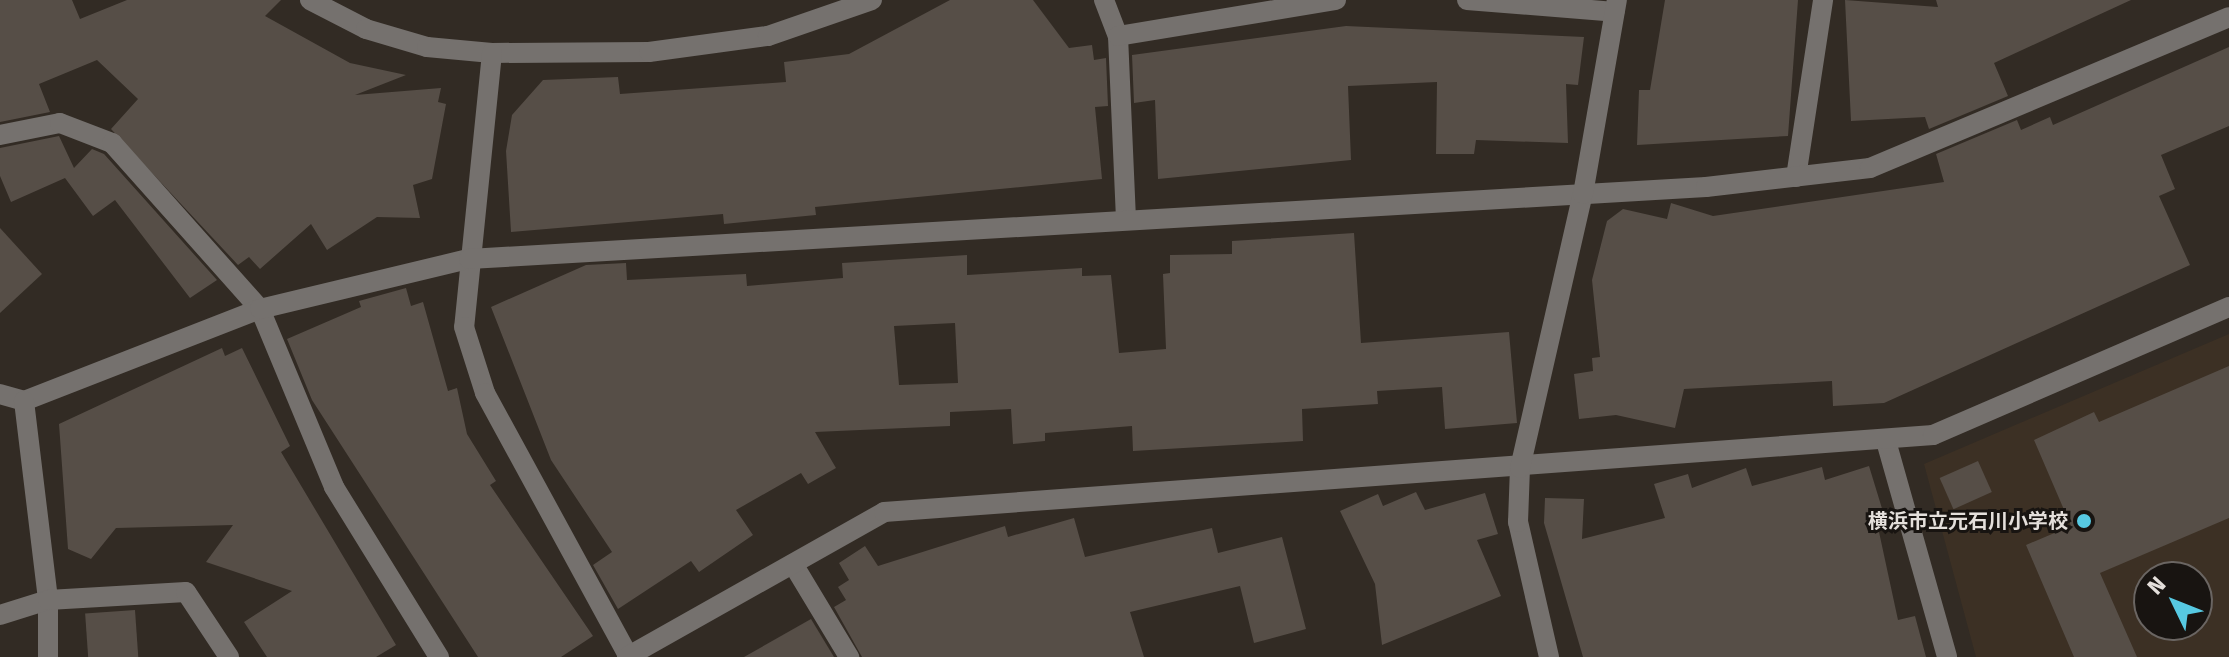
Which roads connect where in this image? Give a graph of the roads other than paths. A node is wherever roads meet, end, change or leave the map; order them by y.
1 (310, 0) edge
2 (872, 0) edge
3 (1104, 0) edge
4 (1336, 0) edge
5 (1467, 0) edge
6 (1823, 0) edge
7 (1616, 6) edge
8 (2229, 17) edge
9 (1118, 36) junction
10 (492, 53) junction
11 (0, 135) edge
12 (1796, 177) junction
13 (1583, 194) junction
14 (1126, 218) junction
15 (469, 259) junction
16 (2229, 307) edge
17 (260, 309) junction
18 (0, 394) edge
19 (24, 401) junction
20 (1886, 441) junction
21 (1520, 468) junction
22 (793, 564) junction
23 (48, 600) junction
24 (0, 615) edge
25 (48, 657) edge
26 (229, 657) edge
27 (439, 657) edge
28 (628, 657) edge
29 (849, 657) edge
30 (1549, 657) edge
31 (1947, 657) edge

1 - 10 street
2 - 10 street
3 - 9 street
4 - 9 street
5 - 7 street
6 - 12 street
7 - 13 street
8 - 12 street
9 - 14 street
10 - 15 street
11 - 17 street
12 - 13 street
13 - 14 street
13 - 21 street
14 - 15 street
15 - 17 street
15 - 28 street
16 - 20 street
17 - 19 street
17 - 27 street
18 - 19 street
19 - 23 street
20 - 21 street
20 - 31 street
21 - 22 street
21 - 30 street
22 - 28 street
22 - 29 street
23 - 24 street
23 - 25 street
23 - 26 street

